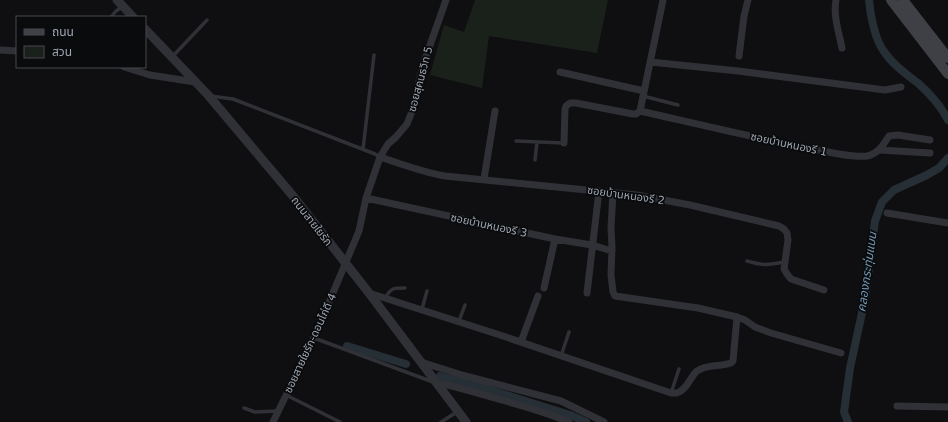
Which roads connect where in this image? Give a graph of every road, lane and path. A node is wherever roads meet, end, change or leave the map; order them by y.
1 (446, 0) edge
2 (663, 0) edge
3 (748, 0) edge
4 (836, 0) edge
5 (891, 0) edge
6 (903, 0) edge
7 (120, 3) edge
8 (112, 16) edge
9 (132, 16) edge
10 (207, 20) dead end
11 (146, 30) edge
12 (842, 48) dead end
13 (0, 50) edge
14 (16, 51) edge
15 (374, 55) dead end
16 (739, 56) dead end
17 (172, 57) junction
18 (948, 58) edge
19 (650, 62) junction
20 (127, 68) edge
21 (560, 72) dead end
22 (948, 74) edge
23 (195, 82) junction
24 (901, 87) dead end
25 (644, 94) junction
26 (208, 96) junction
27 (678, 105) dead end
28 (495, 110) dead end
29 (640, 111) junction
30 (930, 140) dead end
31 (516, 141) dead end
32 (537, 142) junction
33 (564, 144) joint
34 (363, 149) junction
35 (880, 150) junction
36 (930, 153) dead end
37 (380, 157) junction
38 (535, 160) dead end
39 (484, 179) junction
40 (599, 191) junction
41 (613, 192) junction
42 (366, 198) junction
43 (887, 213) dead end
44 (948, 222) edge
45 (555, 239) junction
46 (592, 245) junction
47 (612, 251) junction
48 (747, 262) dead end
49 (785, 262) junction
50 (346, 264) junction
51 (404, 288) dead end
52 (544, 288) dead end
53 (824, 290) dead end
54 (427, 291) dead end
55 (369, 293) junction
56 (587, 293) dead end
57 (538, 296) dead end
58 (385, 298) junction
59 (465, 305) dead end
60 (422, 310) junction
61 (737, 317) junction
62 (458, 322) junction
63 (570, 332) dead end
64 (314, 338) junction
65 (521, 342) junction
66 (841, 353) dead end
67 (562, 356) junction
68 (422, 362) junction
69 (679, 369) dead end
70 (438, 383) junction
71 (671, 393) junction
72 (286, 395) junction
73 (897, 406) dead end
74 (948, 407) edge
75 (244, 408) dead end
76 (278, 411) junction
77 (458, 411) junction
78 (273, 422) edge
79 (340, 422) edge
80 (442, 422) edge
81 (466, 422) edge
82 (569, 422) edge
83 (604, 422) edge

1 - 37 street, ซอยสุคนธวิท 5
2 - 19 street
3 - 16 street
4 - 12 street
5 - 22 main road
6 - 18 main road
7 - 8 lane
7 - 9 street
10 - 17 lane
11 - 17 street, ถนนสายใยรัก
13 - 14 street
15 - 34 lane
17 - 23 street, ถนนสายใยรัก
19 - 24 street
19 - 25 street
20 - 23 street
21 - 25 street
23 - 26 street, ถนนสายใยรัก
25 - 27 lane
25 - 29 street
26 - 34 lane
26 - 50 street, ถนนสายใยรัก
28 - 39 street
29 - 33 street, ซอยบ้านหนองรี 1
29 - 35 street, ซอยบ้านหนองรี 1
30 - 35 street
31 - 32 lane
32 - 33 lane
32 - 38 lane
34 - 37 lane
35 - 36 street
37 - 39 street, ซอยบ้านหนองรี 2
37 - 42 street, ซอยสุคนธวิท 5
39 - 40 street, ซอยบ้านหนองรี 2
40 - 41 street, ซอยบ้านหนองรี 2
40 - 46 street
41 - 47 street
41 - 49 street, ซอยบ้านหนองรี 2
42 - 45 street, ซอยบ้านหนองรี 3
42 - 50 street, ซอยสุคนธวิท 5
43 - 44 street
45 - 46 street, ซอยบ้านหนองรี 3
45 - 52 street
46 - 47 street, ซอยบ้านหนองรี 3
46 - 56 street
47 - 61 street
48 - 49 lane
49 - 53 street, ซอยบ้านหนองรี 2
50 - 55 street, ถนนสายใยรัก
50 - 64 street, ซอยสายใยรัก-ดอนไก่ดี 4
51 - 58 lane
54 - 60 lane
55 - 58 street
55 - 68 street, ถนนสายใยรัก
57 - 65 street
58 - 60 street
59 - 62 lane
60 - 62 street
61 - 66 street
61 - 71 street
62 - 65 street
63 - 67 lane
64 - 70 lane
64 - 72 street, ซอยสายใยรัก-ดอนไก่ดี 4
65 - 67 street
67 - 71 street
68 - 70 street, ถนนสายใยรัก
68 - 83 street
69 - 71 lane
70 - 77 street, ถนนสายใยรัก
70 - 82 street
72 - 76 street, ซอยสายใยรัก-ดอนไก่ดี 4
72 - 79 lane
73 - 74 street
75 - 76 lane
76 - 78 street, ซอยสายใยรัก-ดอนไก่ดี 4
77 - 80 lane
77 - 81 street, ถนนสายใยรัก

